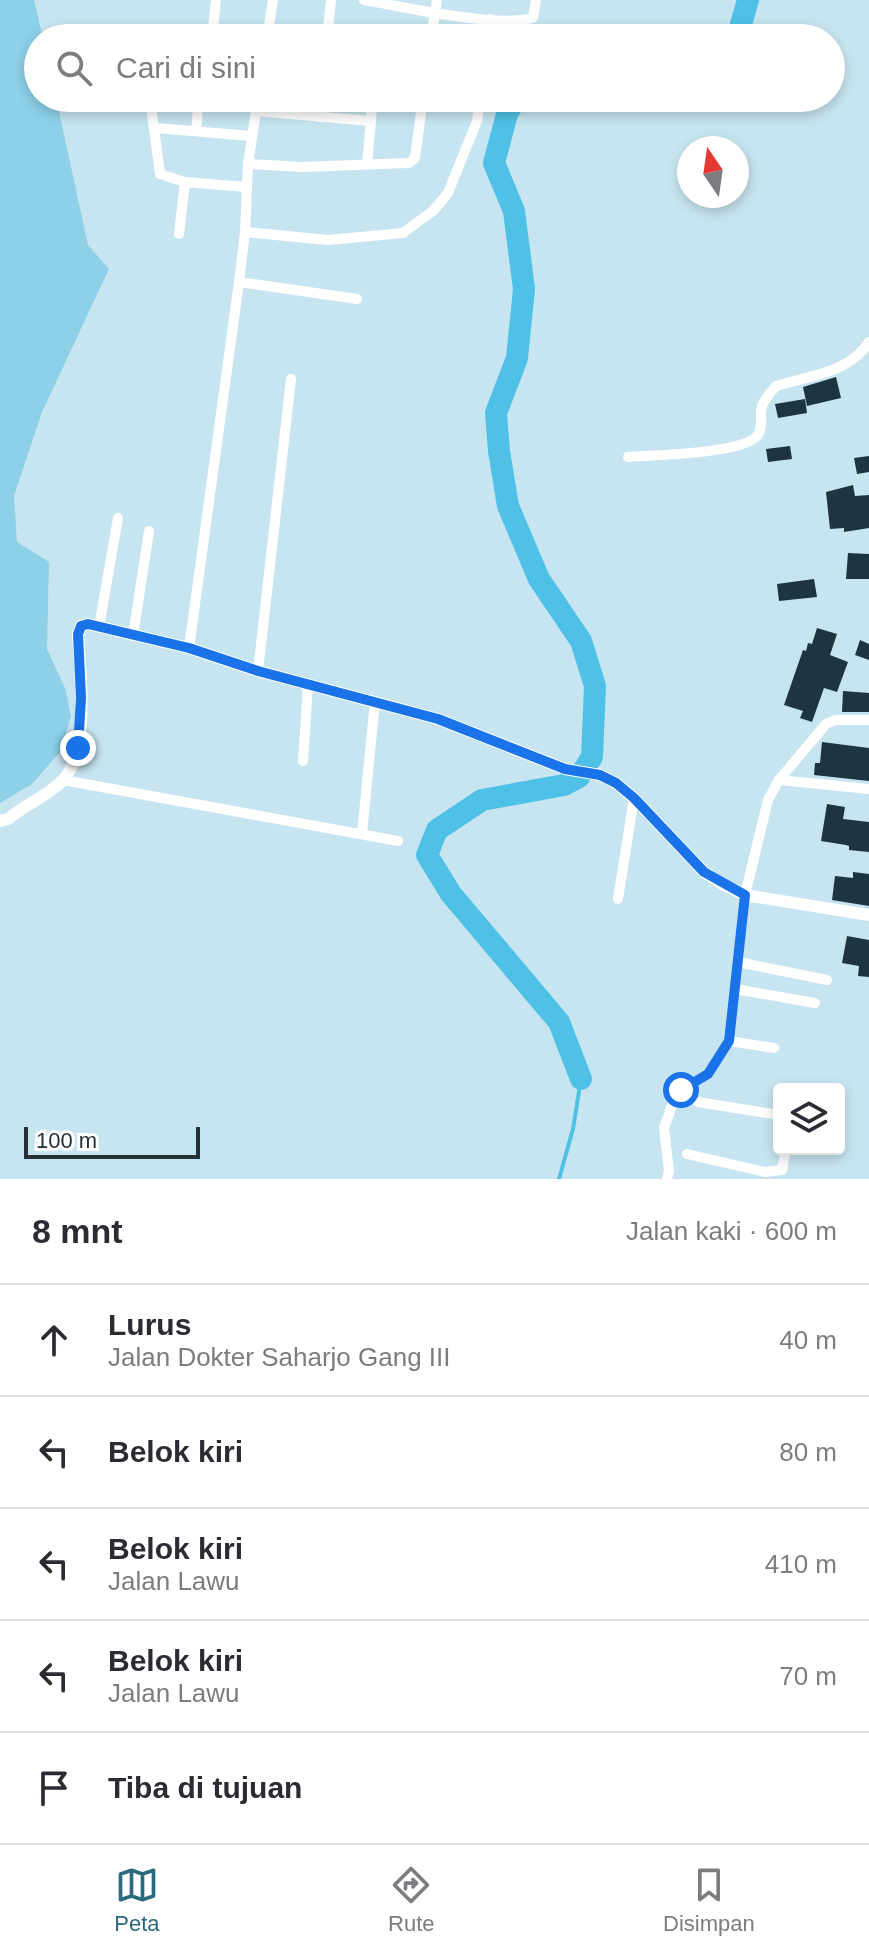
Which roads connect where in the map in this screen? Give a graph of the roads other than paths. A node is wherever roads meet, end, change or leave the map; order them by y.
1 (216, 0) edge
2 (273, 0) edge
3 (331, 0) edge
4 (364, 0) edge
5 (437, 0) edge
6 (536, 0) edge
7 (435, 12) junction
8 (490, 19) junction
9 (213, 24) edge
10 (269, 24) edge
11 (328, 24) edge
12 (433, 24) edge
13 (489, 24) edge
14 (153, 112) edge
15 (198, 112) edge
16 (256, 112) edge
17 (266, 112) edge
18 (319, 112) edge
19 (371, 112) edge
20 (421, 112) edge
21 (478, 112) edge
22 (318, 117) junction
23 (370, 121) junction
24 (156, 128) junction
25 (196, 131) junction
26 (251, 136) junction
27 (248, 164) junction
28 (367, 164) junction
29 (185, 182) junction
30 (246, 187) junction
31 (245, 232) junction
32 (179, 234) dead end
33 (239, 282) junction
34 (357, 299) dead end
35 (869, 342) edge
36 (291, 379) dead end
37 (628, 457) dead end
38 (118, 518) dead end
39 (149, 531) dead end
40 (99, 627) junction
41 (133, 636) junction
42 (189, 648) junction
43 (258, 671) junction
44 (308, 685) junction
45 (375, 701) junction
46 (869, 720) edge
47 (303, 761) dead end
48 (63, 780) junction
49 (779, 780) junction
50 (869, 789) edge
51 (634, 798) junction
52 (0, 821) edge
53 (362, 834) junction
54 (398, 841) dead end
55 (745, 895) junction
56 (618, 899) dead end
57 (869, 915) edge
58 (738, 962) junction
59 (827, 980) dead end
60 (735, 989) junction
61 (815, 1003) dead end
62 (729, 1041) junction
63 (774, 1048) dead end
64 (698, 1102) dead end
65 (773, 1114) edge
66 (687, 1154) dead end
67 (785, 1155) edge
68 (765, 1175) edge
69 (667, 1179) edge

1 - 9 street
2 - 10 street
3 - 11 street
4 - 7 street
5 - 7 street
6 - 8 street
7 - 8 street
7 - 12 street
8 - 13 street
14 - 24 street
15 - 25 street
16 - 26 street
17 - 22 street
18 - 22 street
19 - 23 street
20 - 28 street
21 - 31 street
22 - 23 street
23 - 28 street
24 - 25 street
24 - 29 street
25 - 26 street
26 - 27 street
27 - 28 street
27 - 30 street
29 - 30 street
29 - 32 street
30 - 31 street
31 - 33 street
33 - 34 street
33 - 42 street
35 - 37 street
36 - 43 street
38 - 40 street
39 - 41 street
40 - 41 street
40 - 48 street
41 - 42 street
42 - 43 street
43 - 44 street
44 - 45 street
44 - 47 street
45 - 51 street
45 - 53 street
46 - 49 street
48 - 52 street
48 - 53 street
49 - 50 street
49 - 55 street
51 - 55 street
51 - 56 street
53 - 54 street
55 - 57 street
55 - 58 street
58 - 59 street
58 - 60 street
60 - 61 street
60 - 62 street
62 - 63 street
62 - 69 street
64 - 65 street
66 - 68 street
67 - 68 street

